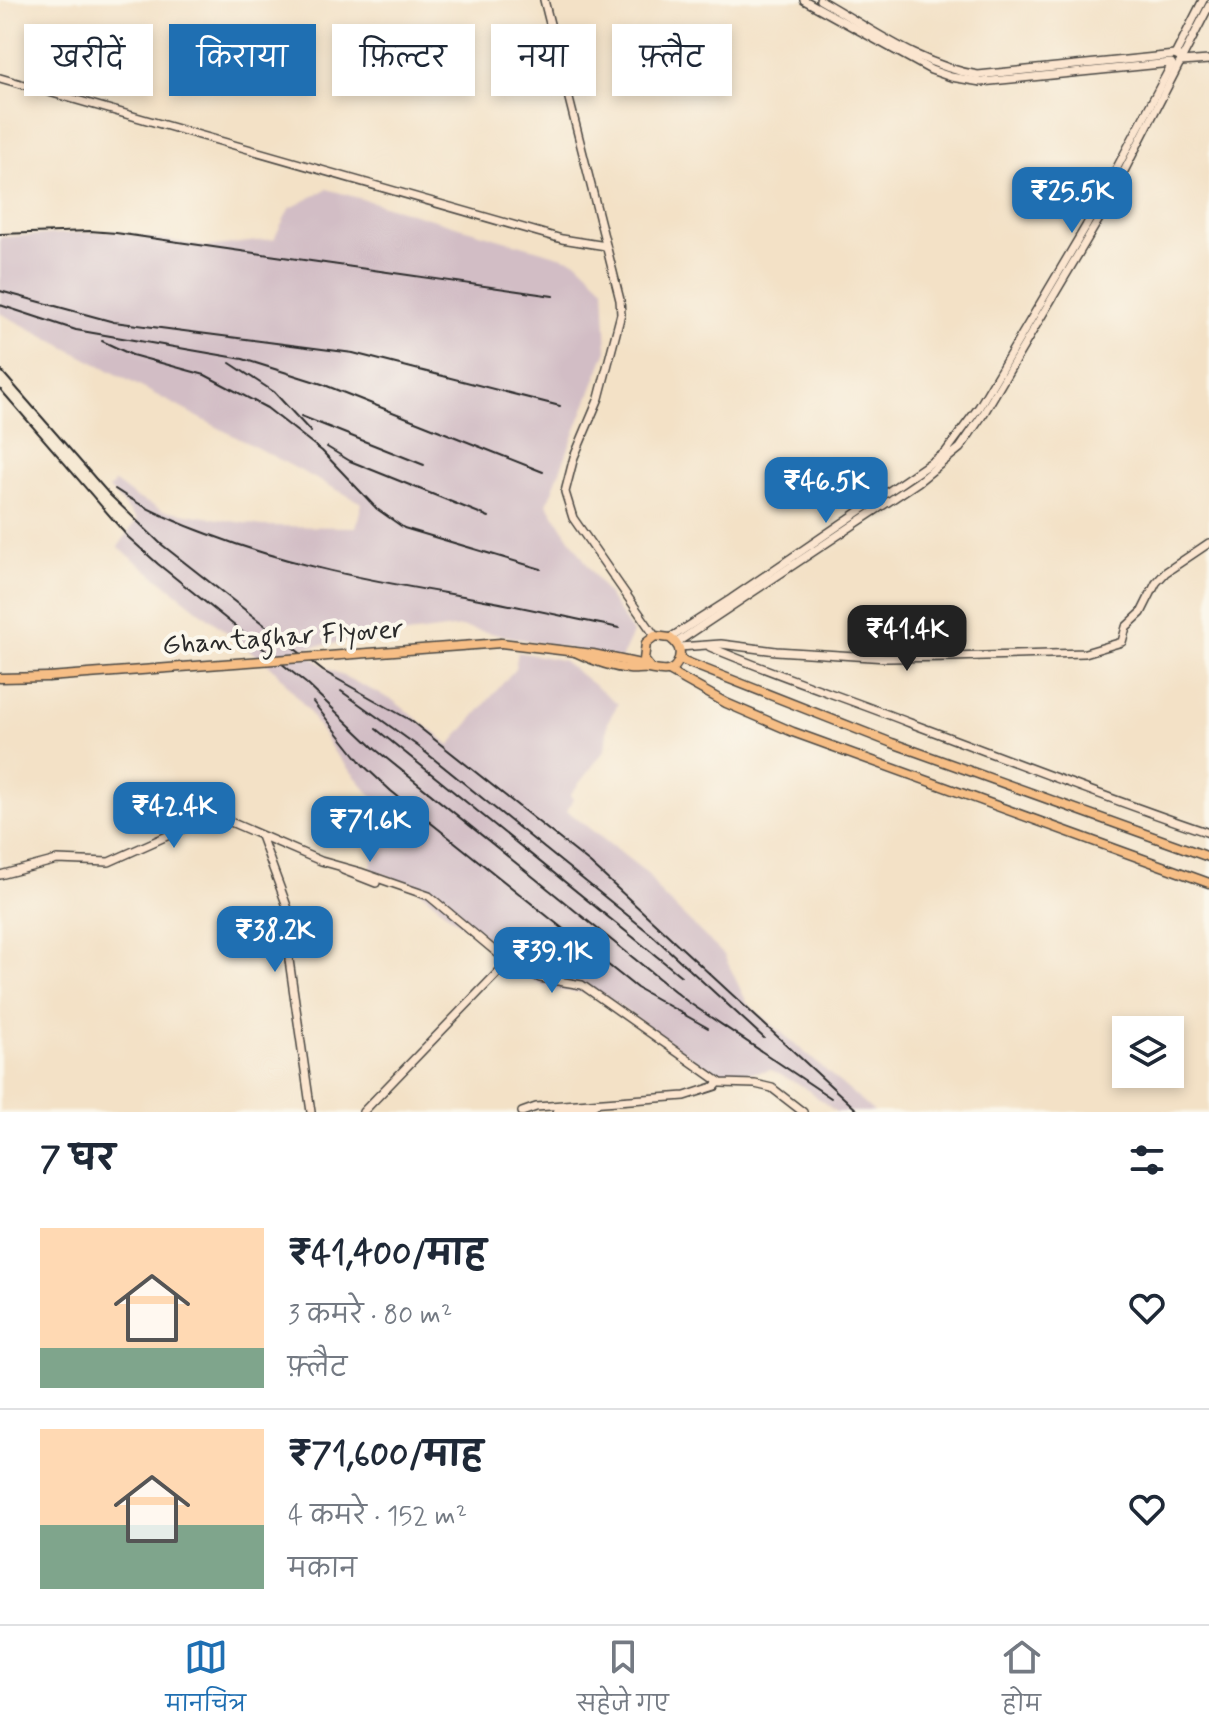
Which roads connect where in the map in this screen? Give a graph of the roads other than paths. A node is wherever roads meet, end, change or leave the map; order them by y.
1 (544, 0) edge
2 (804, 0) edge
3 (820, 0) edge
4 (1203, 0) edge
5 (1209, 6) edge
6 (836, 13) junction
7 (1209, 60) edge
8 (1175, 61) junction
9 (0, 78) edge
10 (606, 246) junction
11 (1209, 543) edge
12 (655, 636) junction
13 (675, 643) junction
14 (704, 644) junction
15 (575, 652) junction
16 (643, 654) junction
17 (679, 659) junction
18 (622, 661) junction
19 (648, 667) junction
20 (669, 671) junction
21 (0, 681) edge
22 (1209, 833) edge
23 (261, 836) junction
24 (1209, 857) edge
25 (0, 875) edge
26 (1209, 883) edge
27 (508, 962) junction
28 (720, 1082) junction
29 (596, 1104) junction
30 (611, 1106) edge
31 (311, 1112) edge
32 (363, 1112) edge
33 (522, 1112) edge
34 (557, 1112) edge
35 (618, 1112) edge
36 (803, 1112) edge

1 - 10 street
2 - 6 street
3 - 6 street
4 - 8 street
5 - 8 street
6 - 8 street
7 - 8 street
8 - 13 street
9 - 10 street
10 - 12 street
11 - 14 street
12 - 13 main road
12 - 16 main road
13 - 14 street
13 - 17 main road
14 - 22 street
15 - 18 main road
15 - 19 main road
15 - 21 main road, Ghantaghar Flyover, bridge
16 - 18 main road
16 - 19 main road
17 - 20 main road
17 - 24 main road
18 - 19 main road
19 - 20 main road
20 - 26 main road
23 - 25 street
23 - 27 street
23 - 31 street
27 - 28 street
27 - 32 street
28 - 30 street
28 - 36 street
29 - 30 street
29 - 33 street
29 - 34 street
30 - 35 street

